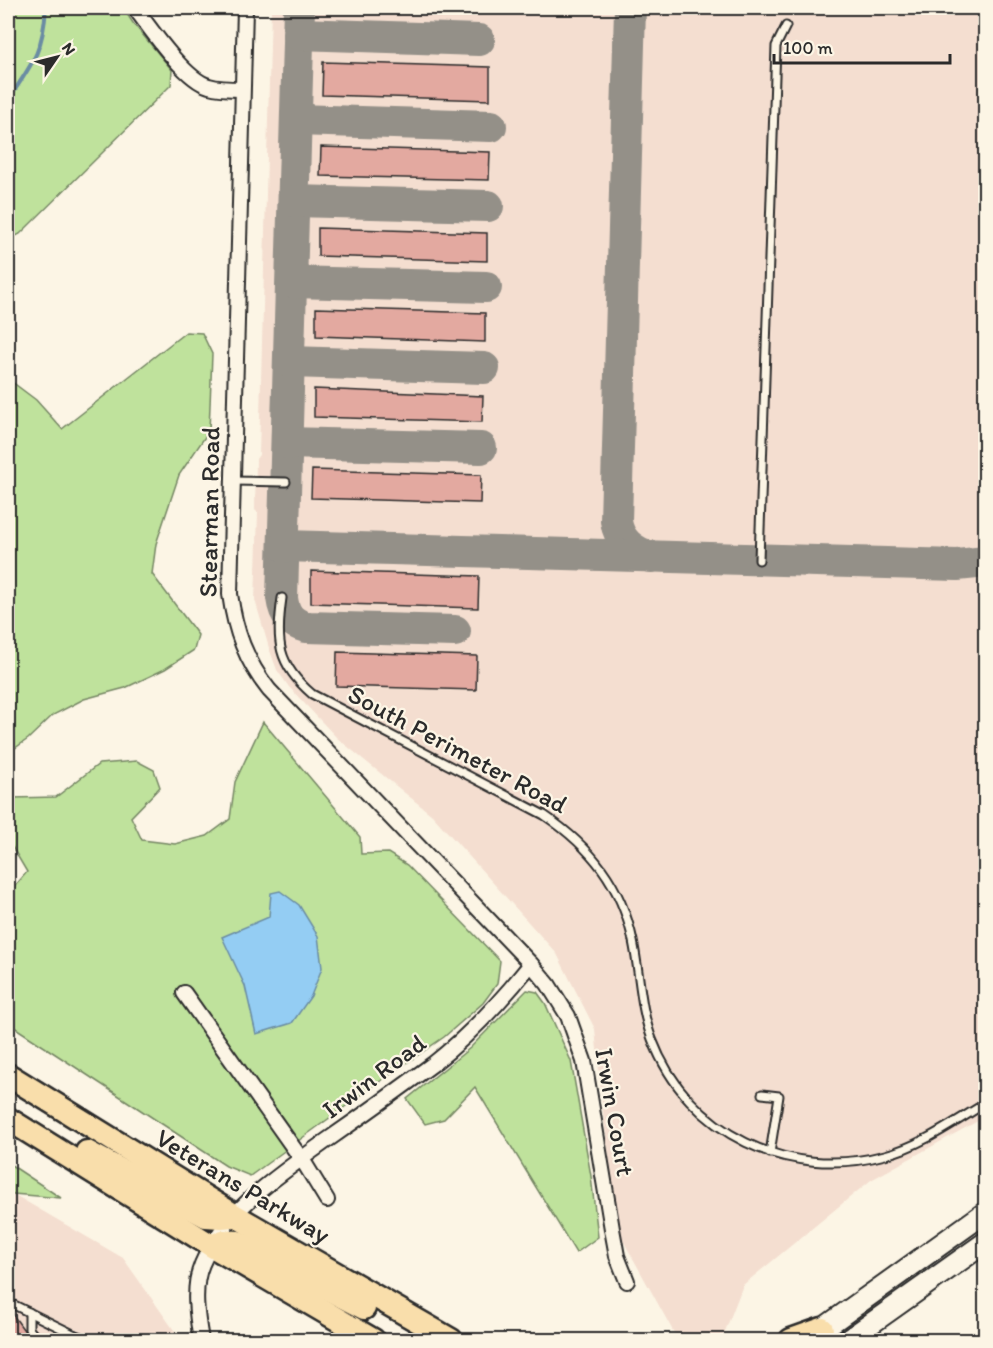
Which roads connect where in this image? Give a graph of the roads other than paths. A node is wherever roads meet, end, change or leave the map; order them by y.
1 (135, 8) edge
2 (245, 8) edge
3 (786, 26) dead end
4 (242, 89) junction
5 (232, 481) junction
6 (286, 482) dead end
7 (759, 560) dead end
8 (282, 598) dead end
9 (531, 964) junction
10 (184, 993) dead end
11 (8, 1075) edge
12 (762, 1094) dead end
13 (986, 1103) edge
14 (8, 1107) edge
15 (8, 1119) edge
16 (770, 1153) junction
17 (302, 1159) junction
18 (327, 1200) dead end
19 (986, 1212) edge
20 (234, 1215) junction
21 (986, 1242) edge
22 (212, 1246) junction
23 (627, 1281) dead end
24 (8, 1302) edge
25 (29, 1312) junction
26 (814, 1335) edge
27 (77, 1338) edge
28 (38, 1341) edge
29 (90, 1341) edge
30 (201, 1341) edge
31 (373, 1341) edge
32 (429, 1341) edge
33 (452, 1341) edge
34 (791, 1341) edge
35 (848, 1341) edge

1 - 4 street
2 - 4 street, Stearman Road
3 - 7 lane
4 - 5 street, Stearman Road
5 - 6 lane
5 - 9 street, Stearman Road
8 - 16 lane, South Perimeter Road
9 - 17 street, Irwin Road
9 - 23 street, Irwin Court
10 - 17 street
11 - 20 highway, Veterans Parkway
12 - 16 lane
13 - 16 lane, South Perimeter Road
14 - 20 highway
15 - 22 highway
17 - 18 street
17 - 20 street, Irwin Road
19 - 26 main road
20 - 22 street, Irwin Road
20 - 33 highway, Veterans Parkway
21 - 35 main road
22 - 30 street, Irwin Road
22 - 31 highway
22 - 32 highway
24 - 25 lane
25 - 27 lane
25 - 28 lane
26 - 34 highway
27 - 29 lane

